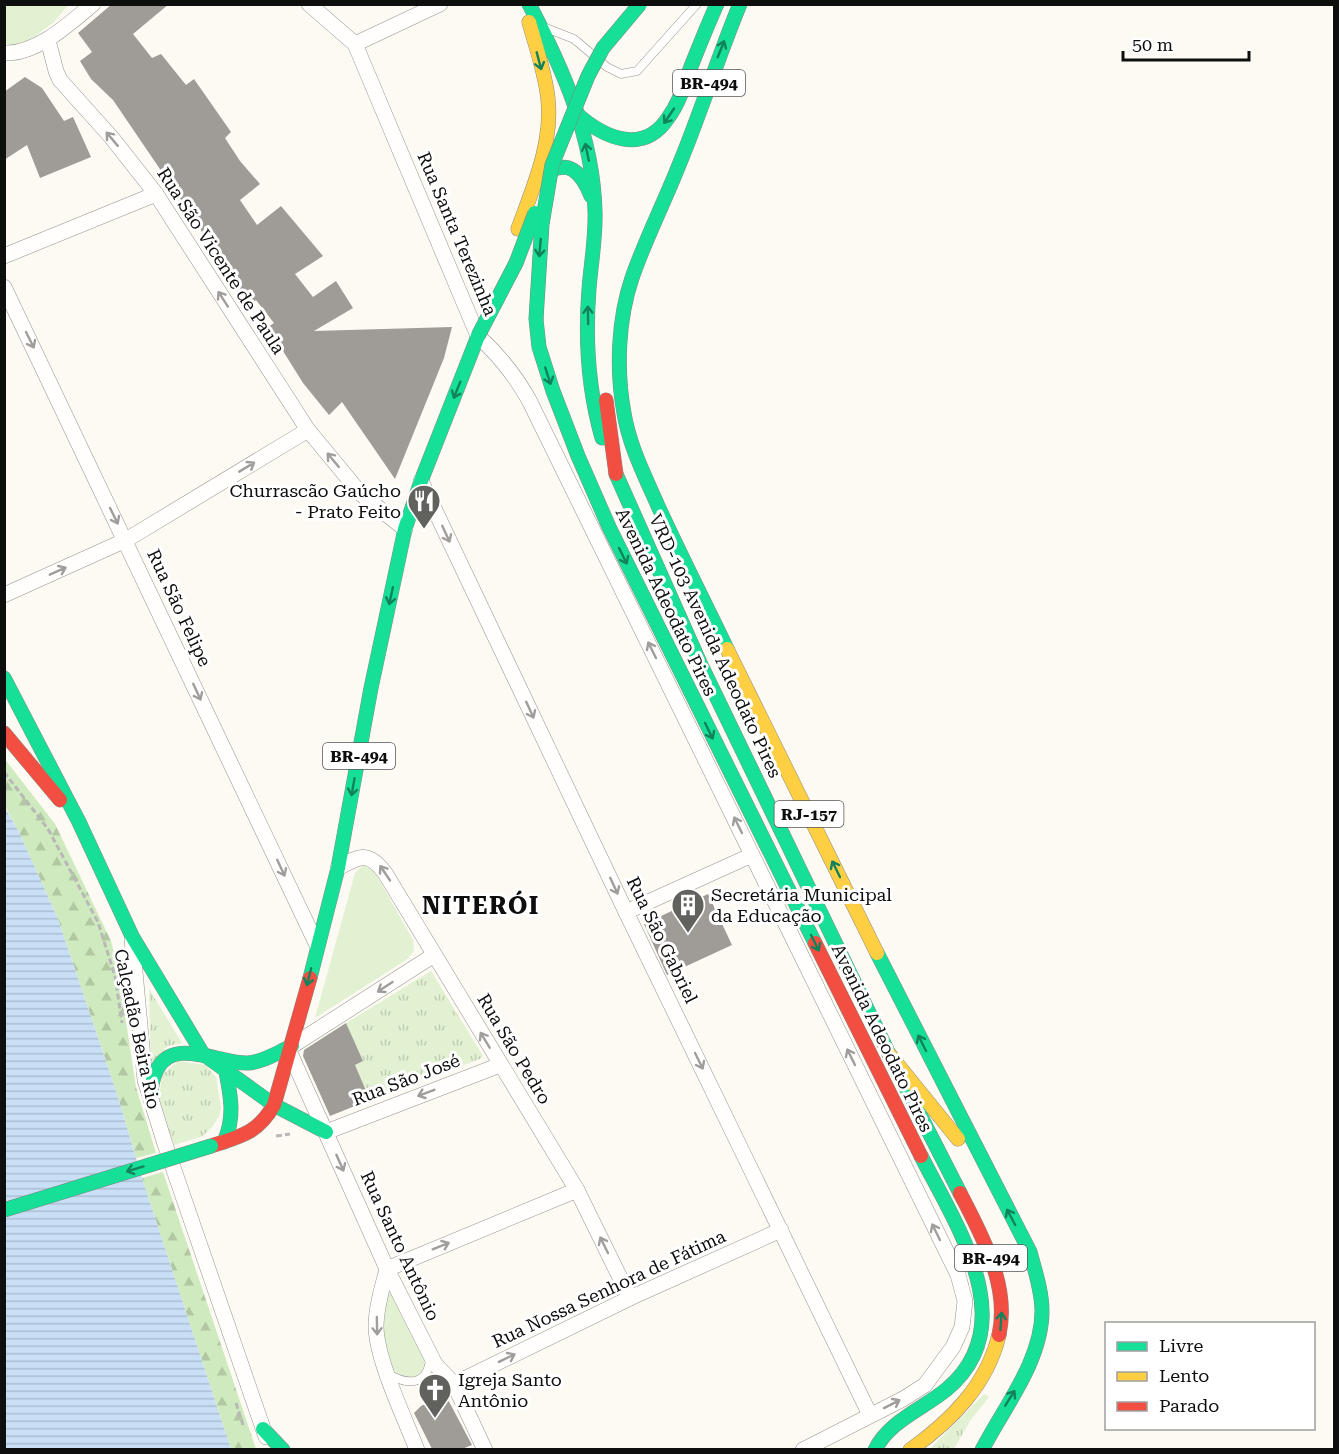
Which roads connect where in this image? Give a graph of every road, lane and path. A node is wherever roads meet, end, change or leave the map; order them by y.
1 (93, 4) edge
2 (309, 4) edge
3 (440, 4) edge
4 (527, 4) edge
5 (640, 4) edge
6 (697, 4) edge
7 (717, 4) edge
8 (740, 4) edge
9 (542, 27) junction
10 (48, 40) junction
11 (355, 44) junction
12 (4, 53) edge
13 (577, 114) junction
14 (680, 163) joint
15 (552, 165) junction
16 (535, 182) junction
17 (156, 194) junction
18 (596, 210) junction
19 (4, 256) edge
20 (4, 287) edge
21 (624, 309) junction
22 (478, 336) junction
23 (308, 430) junction
24 (616, 474) junction
25 (421, 481) junction
26 (405, 529) junction
27 (126, 540) junction
28 (4, 595) edge
29 (4, 678) edge
30 (4, 733) edge
31 (4, 772) edge
32 (79, 822) junction
33 (752, 855) junction
34 (338, 868) junction
35 (626, 912) junction
36 (132, 936) junction
37 (317, 945) junction
38 (434, 955) junction
39 (123, 1030) dead end
40 (291, 1049) junction
41 (203, 1054) junction
42 (889, 1054) junction
43 (500, 1065) junction
44 (225, 1072) junction
45 (150, 1097) junction
46 (274, 1105) junction
47 (326, 1132) junction
48 (292, 1134) dead end
49 (269, 1138) dead end
50 (218, 1144) junction
51 (989, 1176) junction
52 (577, 1190) junction
53 (4, 1210) edge
54 (781, 1230) junction
55 (387, 1269) junction
56 (630, 1298) junction
57 (430, 1356) junction
58 (388, 1374) junction
59 (454, 1384) junction
60 (870, 1415) junction
61 (262, 1429) junction
62 (270, 1449) edge
63 (283, 1449) edge
64 (417, 1449) edge
65 (485, 1449) edge
66 (803, 1449) edge
67 (875, 1449) edge
68 (910, 1449) edge
69 (981, 1449) edge

1 - 10 street
2 - 11 street, Rua Santa Terezinha
3 - 11 street
4 - 9 main road, VRD-103 Avenida Adeodato Pires / BR-494
4 -> 16 main road
5 - 15 main road, bridge
6 - 9 lane
7 -> 13 main road
14 -> 8 main road, BR-494
9 - 13 main road, VRD-103 Avenida Adeodato Pires / BR-494
10 - 12 street
17 -> 10 street, Rua São Vicente de Paula
11 - 22 street, Rua Santa Terezinha
18 -> 13 main road, VRD-103 Avenida Adeodato Pires / BR-494
14 - 21 main road, RJ-157
15 - 22 main road, bridge
15 -> 67 main road, Avenida Adeodato Pires / BR-494, bridge
16 - 18 main road
16 - 22 main road
17 - 19 street
23 -> 17 street, Rua São Vicente de Paula
24 -> 18 main road, VRD-103 Avenida Adeodato Pires / BR-494
20 -> 27 street, Rua São Felipe
21 - 24 main road
51 -> 21 main road, RJ-157
22 -> 25 main road, BR-494
33 -> 22 street, Rua Santa Terezinha
26 -> 23 street, Rua São Vicente de Paula
27 -> 23 street
24 - 42 main road, VRD-103 Avenida Adeodato Pires / BR-494
25 - 26 main road, BR-494
25 -> 35 street, Rua São Gabriel
26 -> 34 main road, BR-494
28 -> 27 street
27 -> 37 street, Rua São Felipe
29 - 32 main road
30 - 32 main road
31 - 39 path, Calçadão Beira Rio
32 - 36 main road
33 - 35 street
60 -> 33 street, Rua Santa Terezinha
34 - 37 main road, BR-494
38 -> 34 street, Rua São Pedro
35 -> 54 street, Rua São Gabriel
36 - 41 main road
36 - 45 street
37 -> 40 main road, BR-494
38 -> 40 street
43 -> 38 street, Rua São Pedro
40 - 41 main road
40 - 46 main road, BR-494
40 - 47 street, Rua Santo Antônio
41 - 44 main road
41 - 45 main road
42 - 51 main road
68 -> 42 main road, VRD-103 Avenida Adeodato Pires / BR-494
43 -> 47 street, Rua São José
43 - 52 street, Rua São Pedro
44 - 46 main road
44 - 50 main road
45 - 61 street
46 - 47 main road
46 - 50 main road, BR-494
47 -> 55 street, Rua Santo Antônio
48 - 49 path
50 -> 53 main road, bridge
69 -> 51 main road, RJ-157
55 -> 52 street
56 -> 52 street, Rua São Pedro
54 - 56 street, Rua Nossa Senhora de Fátima
54 - 60 street, Rua São Gabriel
55 - 57 street, Rua Santo Antônio
55 -> 58 street
59 -> 56 street, Rua Nossa Senhora de Fátima
57 - 58 lane
57 - 59 street, Rua Santo Antônio
58 - 64 street
59 - 65 street, Rua Santo Antônio
60 - 66 street
61 - 62 street
61 - 63 main road

